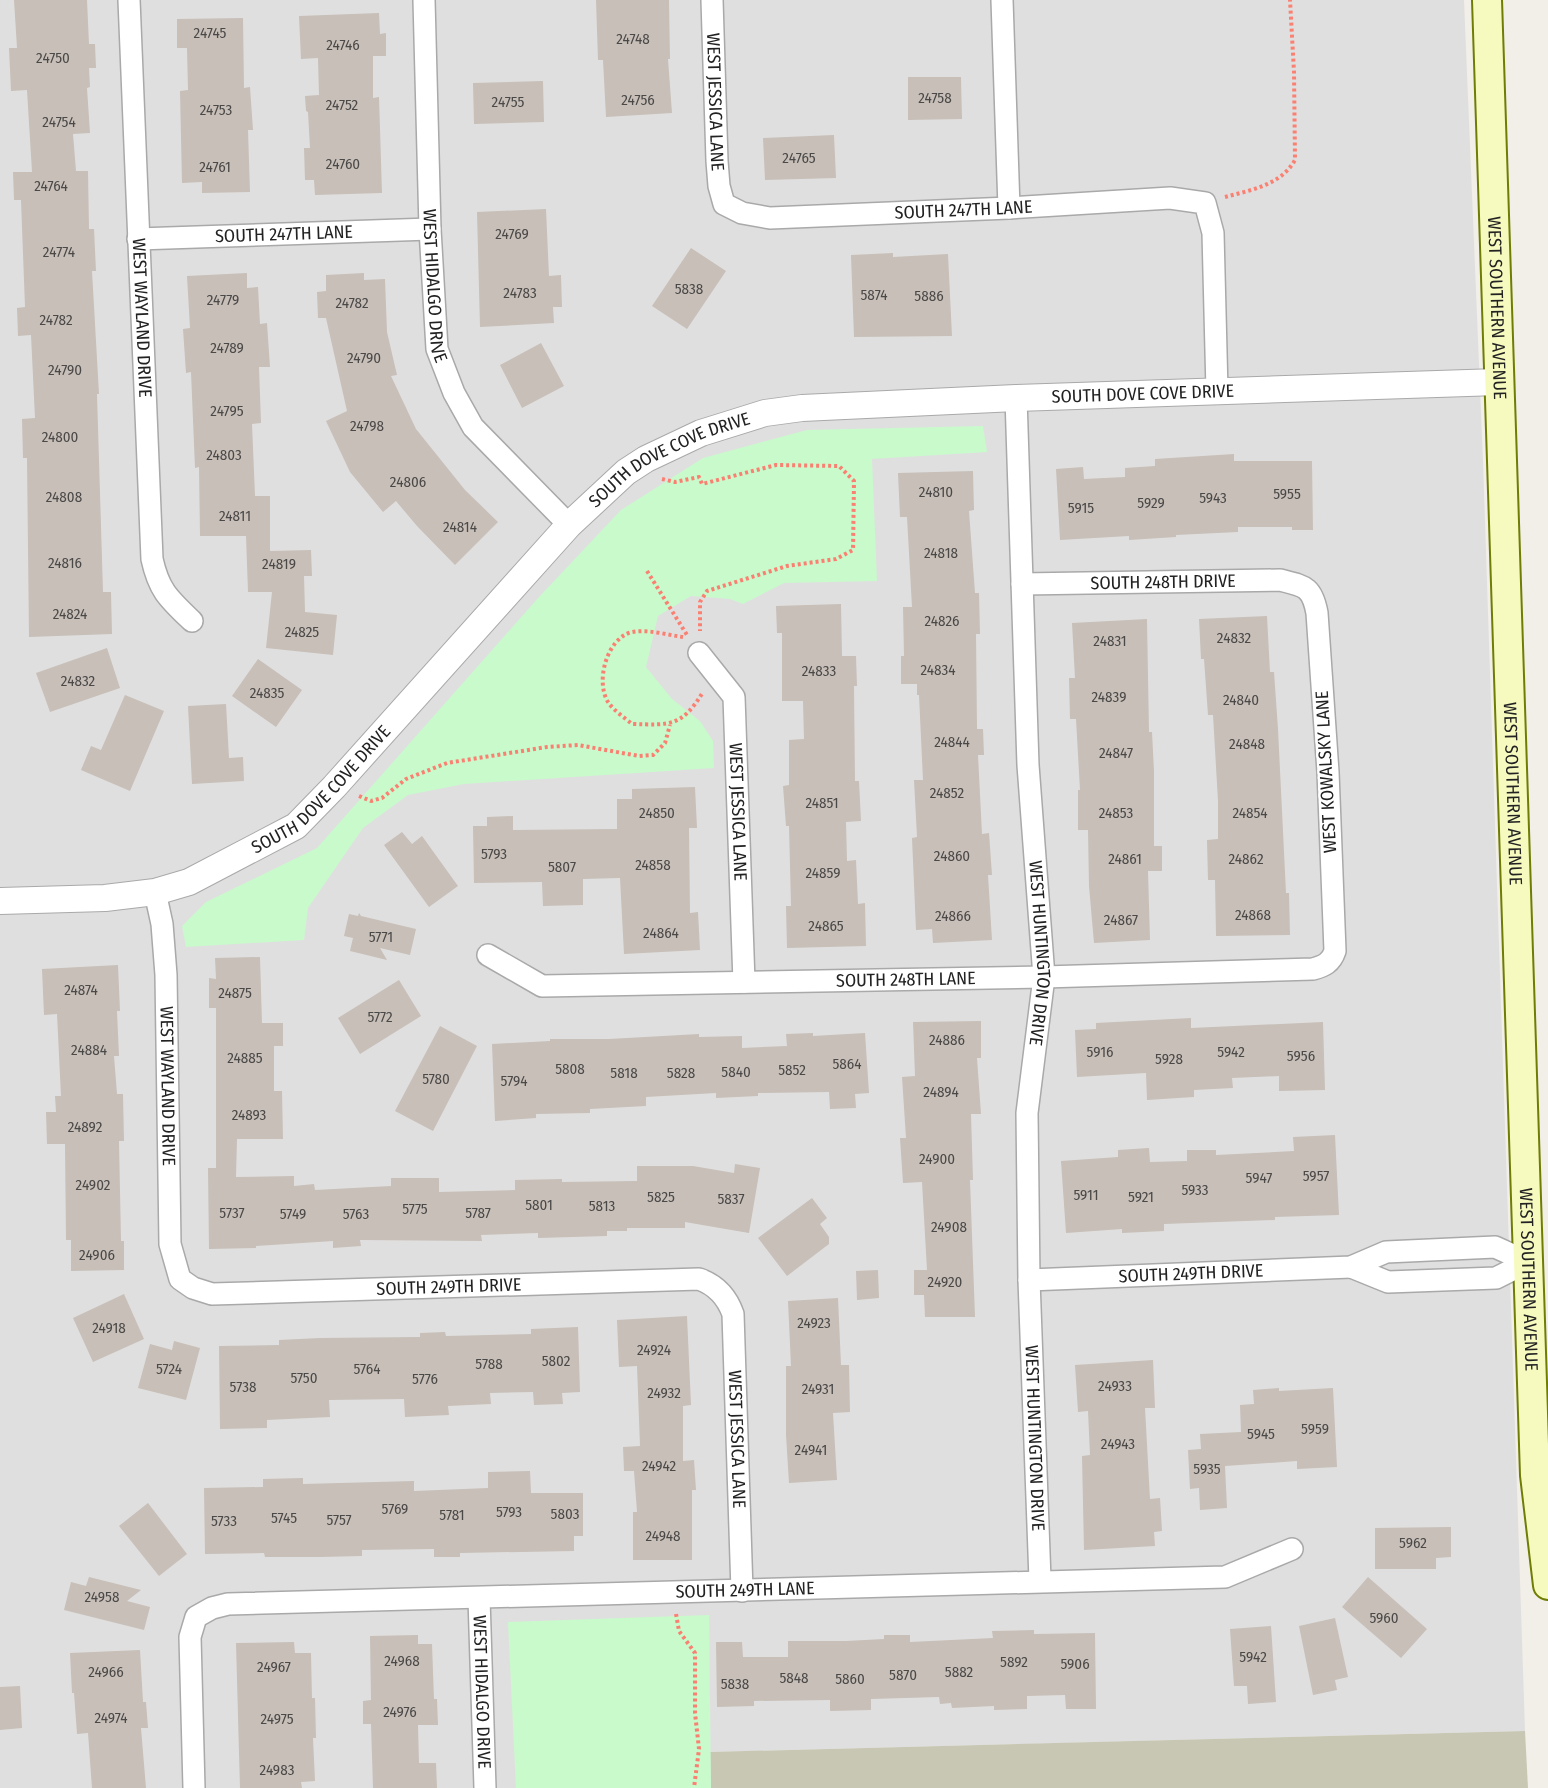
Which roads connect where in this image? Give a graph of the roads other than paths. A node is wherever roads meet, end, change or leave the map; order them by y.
1 (129, 0) edge
2 (424, 0) edge
3 (712, 0) edge
4 (1002, 0) edge
5 (1487, 0) edge
6 (724, 204) joint
7 (1009, 208) junction
8 (430, 229) junction
9 (138, 239) junction
10 (1498, 382) junction
11 (1217, 391) junction
12 (1016, 398) junction
13 (569, 525) junction
14 (1022, 584) junction
15 (1303, 586) joint
16 (192, 621) dead end
17 (699, 653) road end
18 (155, 892) junction
19 (0, 901) edge
20 (488, 955) dead end
21 (1329, 962) joint
22 (1044, 977) junction
23 (744, 982) junction
24 (1528, 1262) junction
25 (1351, 1267) junction
26 (180, 1279) joint
27 (1029, 1280) junction
28 (719, 1290) joint
29 (1292, 1549) dead end
30 (1040, 1580) junction
31 (1548, 1585) edge
32 (742, 1591) junction
33 (479, 1598) junction
34 (194, 1788) edge
35 (484, 1788) edge

1 - 9 street, WEST WAYLAND DRIVE
2 - 8 street, WEST HIDALGO DRIVE
3 - 6 street, WEST JESSICA LANE
4 - 7 street
5 - 10 main road, WEST SOUTHERN AVENUE
6 - 7 street, SOUTH 247TH LANE
7 - 11 street, SOUTH 247TH LANE
8 - 9 street, SOUTH 247TH LANE
8 - 13 street, WEST HIDALGO DRIVE
9 - 16 street, WEST WAYLAND DRIVE
10 - 11 street, SOUTH DOVE COVE DRIVE
10 - 24 main road, WEST SOUTHERN AVENUE
11 - 12 street, SOUTH DOVE COVE DRIVE
12 - 13 street, SOUTH DOVE COVE DRIVE
12 - 14 street, WEST HUNTINGTON DRIVE
13 - 18 street, SOUTH DOVE COVE DRIVE
14 - 15 street, SOUTH 248TH DRIVE
14 - 22 street, WEST HUNTINGTON DRIVE
15 - 21 street, WEST KOWALSKY LANE
17 - 23 street, WEST JESSICA LANE
18 - 19 street, SOUTH DOVE COVE DRIVE
18 - 26 street, WEST WAYLAND DRIVE
20 - 23 street, SOUTH 248TH LANE
21 - 22 street, SOUTH 248TH LANE
22 - 23 street, SOUTH 248TH LANE
22 - 27 street, WEST HUNTINGTON DRIVE
24 - 25 street, SOUTH 249TH DRIVE
24 - 25 street, SOUTH 249TH DRIVE
24 - 31 main road, WEST SOUTHERN AVENUE
25 - 27 street, SOUTH 249TH DRIVE
26 - 28 street, SOUTH 249TH DRIVE
27 - 30 street, WEST HUNTINGTON DRIVE
28 - 32 street, WEST JESSICA LANE
29 - 30 street, SOUTH 249TH LANE
30 - 32 street, SOUTH 249TH LANE
32 - 33 street, SOUTH 249TH LANE
33 - 34 street, SOUTH 249TH LANE
33 - 35 street, WEST HIDALGO DRIVE

